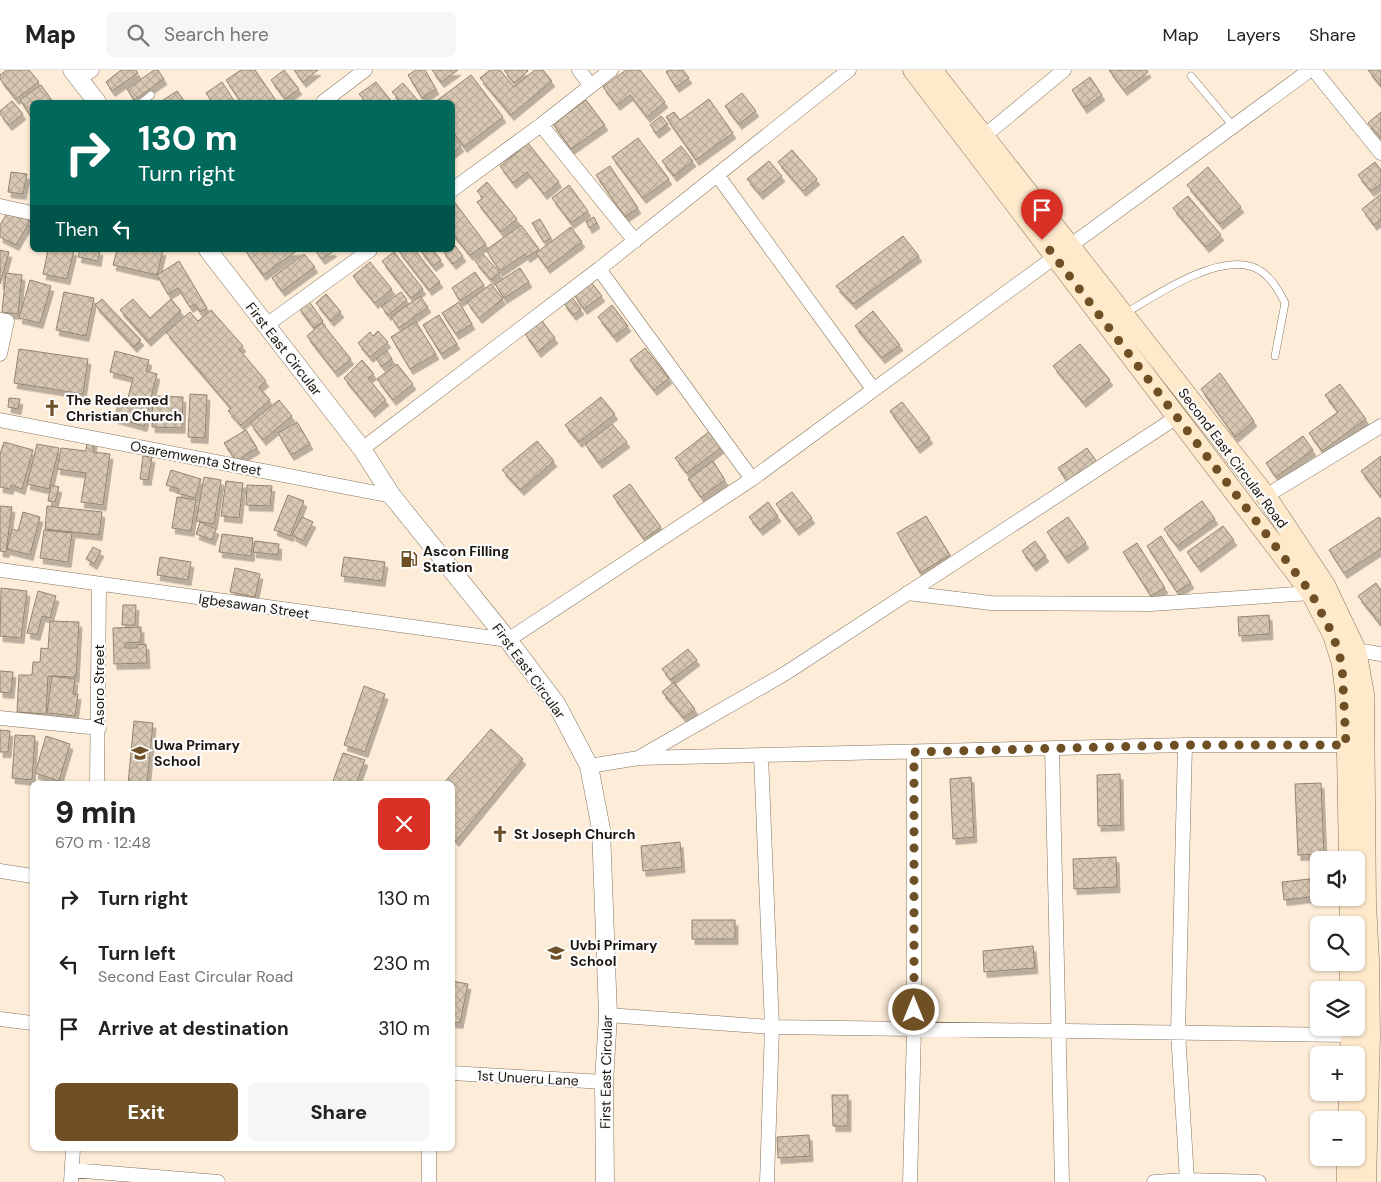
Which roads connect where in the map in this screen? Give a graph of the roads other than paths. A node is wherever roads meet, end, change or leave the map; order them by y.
1 (365, 70) edge
2 (579, 70) edge
3 (612, 70) edge
4 (849, 70) edge
5 (913, 70) edge
6 (932, 70) edge
7 (1064, 70) edge
8 (1312, 70) edge
9 (81, 73) edge
10 (1191, 76) dead end
11 (592, 86) junction
12 (152, 95) dead end
13 (96, 100) edge
14 (145, 100) edge
15 (326, 100) edge
16 (542, 125) junction
17 (1233, 126) junction
18 (983, 137) junction
19 (1381, 152) edge
20 (718, 176) junction
21 (455, 188) edge
22 (0, 206) edge
23 (30, 213) edge
24 (634, 241) junction
25 (1061, 250) junction
26 (210, 252) edge
27 (367, 252) edge
28 (599, 269) junction
29 (1124, 315) junction
30 (0, 320) edge
31 (266, 326) junction
32 (0, 354) edge
33 (1275, 356) dead end
34 (874, 390) junction
35 (1177, 417) junction
36 (0, 420) edge
37 (1381, 426) edge
38 (362, 450) junction
39 (752, 479) junction
40 (392, 496) junction
41 (1266, 496) junction
42 (0, 570) edge
43 (98, 585) junction
44 (907, 593) junction
45 (1311, 593) junction
46 (508, 640) junction
47 (1356, 650) junction
48 (1381, 654) edge
49 (0, 718) edge
50 (99, 728) junction
51 (1185, 745) junction
52 (1346, 745) junction
53 (1052, 748) junction
54 (914, 752) junction
55 (761, 755) junction
56 (639, 758) junction
57 (589, 766) junction
58 (97, 781) edge
59 (1349, 851) edge
60 (0, 871) edge
61 (30, 876) edge
62 (1367, 961) edge
63 (1355, 981) edge
64 (608, 1015) junction
65 (0, 1019) edge
66 (30, 1022) edge
67 (772, 1027) junction
68 (914, 1030) junction
69 (1310, 1031) edge
70 (1058, 1032) junction
71 (1178, 1032) junction
72 (455, 1073) edge
73 (604, 1082) junction
74 (73, 1151) edge
75 (429, 1151) edge
76 (1374, 1154) edge
77 (1347, 1166) edge
78 (71, 1176) edge
79 (1187, 1180) junction
80 (218, 1182) edge
81 (429, 1182) edge
82 (605, 1182) edge
83 (766, 1182) edge
84 (910, 1182) edge
85 (1062, 1182) edge
86 (1154, 1182) edge
87 (1259, 1182) edge
88 (1346, 1182) edge
89 (1366, 1182) edge

1 - 15 street
2 - 11 street
3 - 11 street
4 - 20 street
5 - 25 main road, Second East Circular Road
6 - 18 main road, Second East Circular Road
7 - 18 street
8 - 17 street
8 - 19 street
9 - 13 street
10 - 17 lane
11 - 16 street
12 - 14 lane
16 - 21 street
16 - 24 street
17 - 25 street
18 - 25 main road, Second East Circular Road
20 - 24 street
20 - 34 street
22 - 23 street
24 - 28 street
25 - 29 main road, Second East Circular Road
25 - 34 street
25 - 35 main road, Second East Circular Road
26 - 31 street, First East Circular
27 - 31 street
28 - 38 street
28 - 39 street
29 - 33 lane
29 - 41 main road, Second East Circular Road
30 - 32 street
31 - 38 street, First East Circular
34 - 39 street
35 - 44 street
35 - 45 main road, Second East Circular Road
36 - 40 street, Osaremwenta Street
37 - 41 street
38 - 40 street, First East Circular
39 - 46 street
40 - 46 street, First East Circular
41 - 47 main road, Second East Circular Road
42 - 43 street, Igbesawan Street
43 - 46 street, Igbesawan Street
43 - 50 street, Asoro Street
44 - 45 street
44 - 56 street
45 - 52 main road, Second East Circular Road
46 - 57 street, First East Circular
47 - 48 street
47 - 62 main road, Second East Circular Road
49 - 50 street
50 - 58 street, Asoro Street
51 - 52 street
51 - 53 street
51 - 71 street
52 - 59 main road, Second East Circular Road
53 - 54 street
53 - 70 street
54 - 55 street
54 - 68 street
55 - 56 street
55 - 67 street
56 - 57 street
57 - 64 street, First East Circular
60 - 61 street
62 - 63 main road, Second East Circular Road
62 - 76 main road, Second East Circular Road
64 - 67 street
64 - 73 street, First East Circular
65 - 66 street
67 - 68 street
67 - 83 street
68 - 70 street
68 - 84 street
69 - 71 street
70 - 71 street
70 - 85 street
71 - 79 street
72 - 73 street, 1st Unueru Lane
73 - 82 street, First East Circular
74 - 78 street
75 - 81 street
76 - 89 main road, Second East Circular Road
77 - 88 main road
78 - 80 street
79 - 86 street
79 - 87 street

